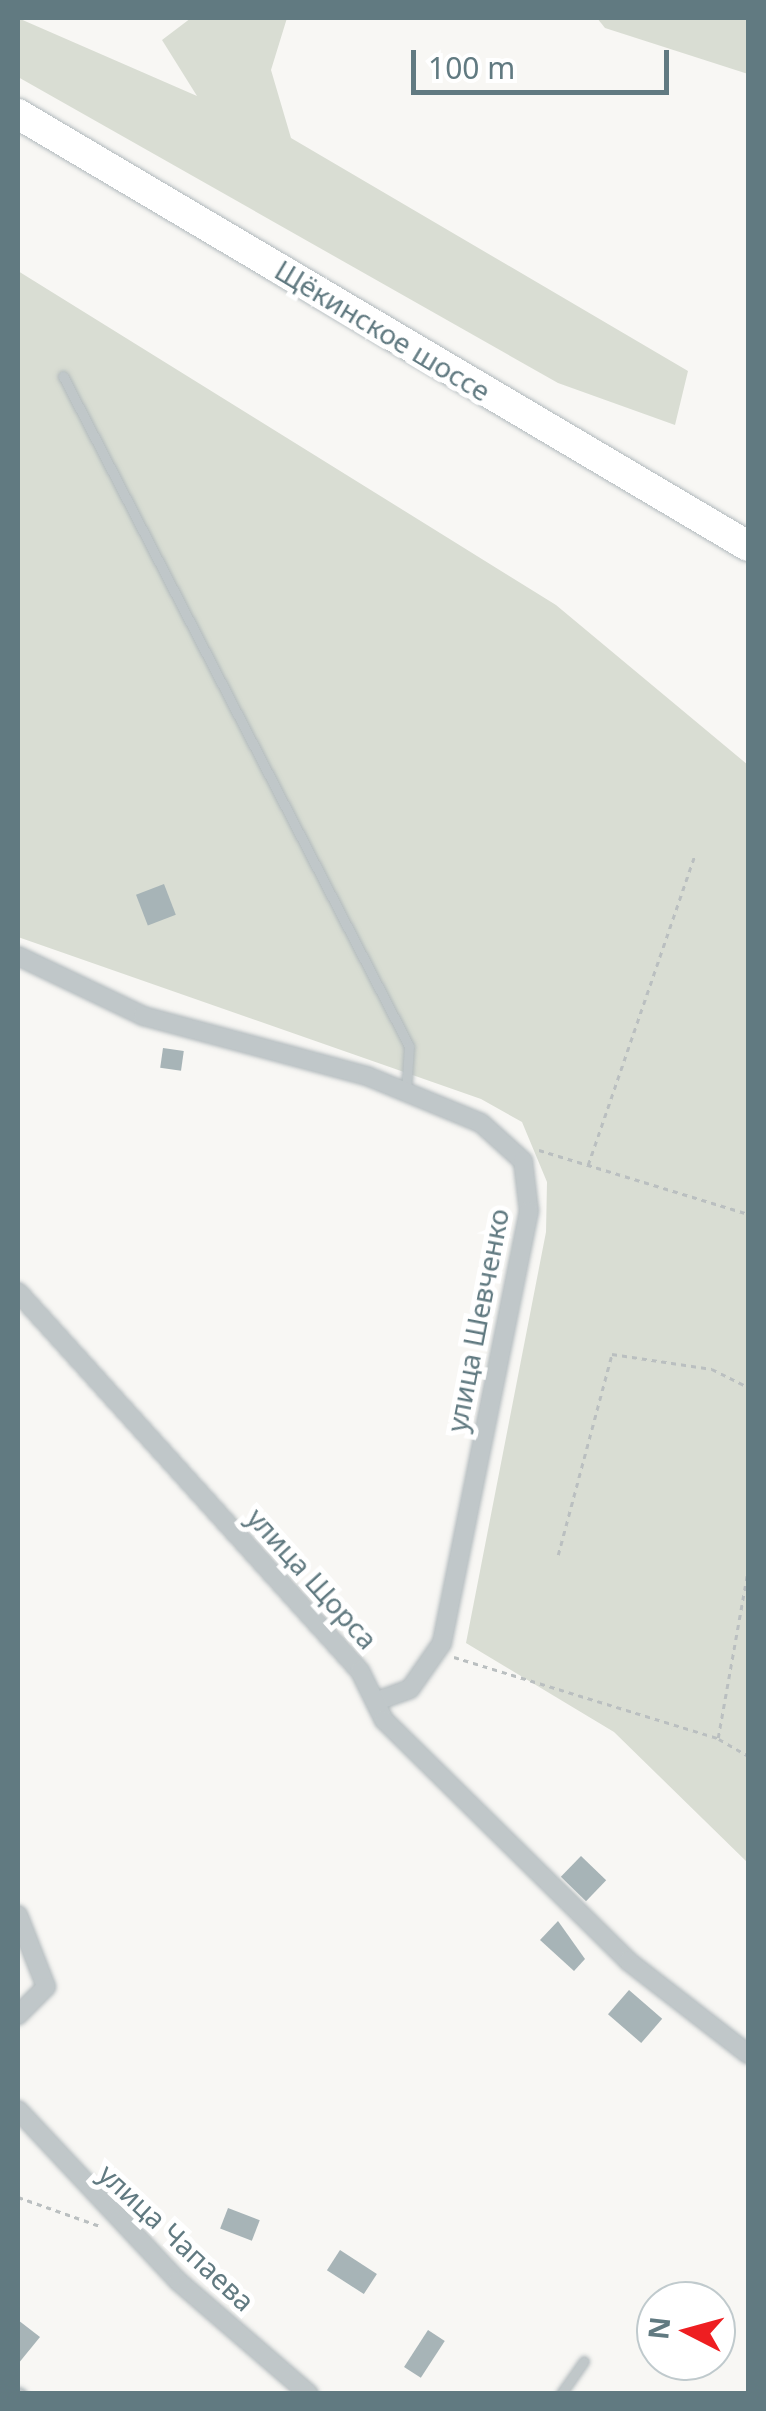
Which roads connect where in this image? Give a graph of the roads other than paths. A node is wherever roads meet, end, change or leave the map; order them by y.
1 (18, 114) edge
2 (64, 376) dead end
3 (748, 546) edge
4 (18, 956) edge
5 (406, 1092) junction
6 (18, 1292) edge
7 (375, 1702) junction
8 (18, 1915) edge
9 (18, 2016) edge
10 (748, 2054) edge
11 (18, 2110) edge
12 (584, 2361) dead end
13 (309, 2394) edge
14 (561, 2394) edge

1 - 3 main road, Щёкинское шоссе
2 - 5 lane
4 - 5 street
5 - 7 street, улица Шевченко
6 - 7 street, улица Щорса
7 - 10 street, улица Щорса
8 - 9 street
11 - 13 street, улица Чапаева
12 - 14 lane

